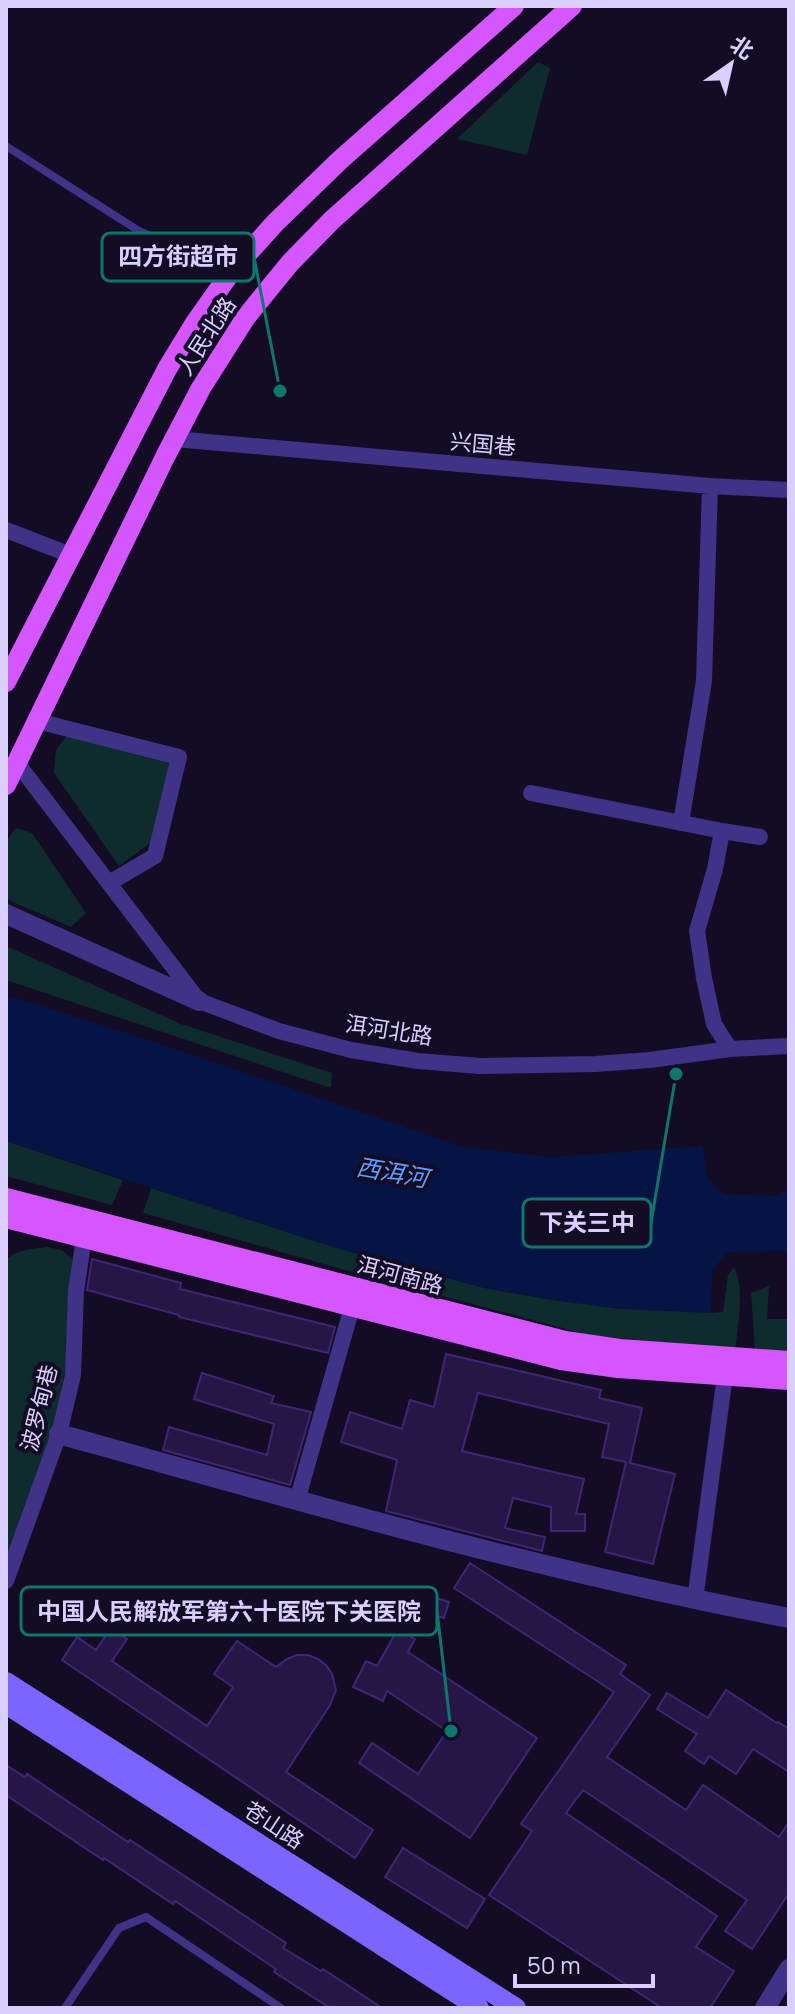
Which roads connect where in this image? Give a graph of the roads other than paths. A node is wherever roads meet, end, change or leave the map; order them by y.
1 (514, 6) edge
2 (572, 6) edge
3 (6, 146) edge
4 (231, 272) junction
5 (174, 439) junction
6 (710, 486) junction
7 (789, 490) edge
8 (6, 530) edge
9 (71, 555) junction
10 (6, 682) edge
11 (37, 721) junction
12 (17, 763) junction
13 (6, 785) edge
14 (531, 793) dead end
15 (681, 823) junction
16 (722, 831) junction
17 (760, 837) dead end
18 (109, 883) junction
19 (6, 914) edge
20 (199, 1001) junction
21 (789, 1046) edge
22 (730, 1049) junction
23 (6, 1205) edge
24 (84, 1238) junction
25 (352, 1307) junction
26 (789, 1361) edge
27 (725, 1375) junction
28 (789, 1380) edge
29 (59, 1434) junction
30 (297, 1501) junction
31 (6, 1581) edge
32 (695, 1600) junction
33 (789, 1618) edge
34 (6, 1682) edge
35 (6, 1704) edge
36 (789, 1969) edge
37 (65, 2008) edge
38 (281, 2008) edge
39 (479, 2008) edge
40 (516, 2008) edge
41 (765, 2008) edge

1 - 4 main road, 人民北路
2 - 5 main road, 人民北路
3 - 4 lane
4 - 9 main road, 人民北路
5 - 6 street, 兴国巷
5 - 11 main road, 人民北路
6 - 7 street, 兴国巷
6 - 15 street
8 - 9 street
9 - 10 main road, 人民北路
11 - 12 main road, 人民北路
11 - 18 street
12 - 13 main road, 人民北路
12 - 18 street
14 - 15 street
15 - 16 street
16 - 17 street
16 - 22 street
18 - 20 street
19 - 20 street, 洱河北路
20 - 22 street, 洱河北路
21 - 22 street, 洱河北路
23 - 24 main road, 洱河南路
23 - 26 main road, 洱河南路
24 - 25 main road, 洱河南路
24 - 29 street, 波罗甸巷
25 - 27 main road, 洱河南路
25 - 30 street
27 - 28 main road, 洱河南路
27 - 32 street
29 - 30 street
29 - 31 street, 波罗甸巷
30 - 32 street
32 - 33 street
34 - 40 main road, 苍山路
35 - 39 main road, 苍山路
36 - 41 street
37 - 38 lane

